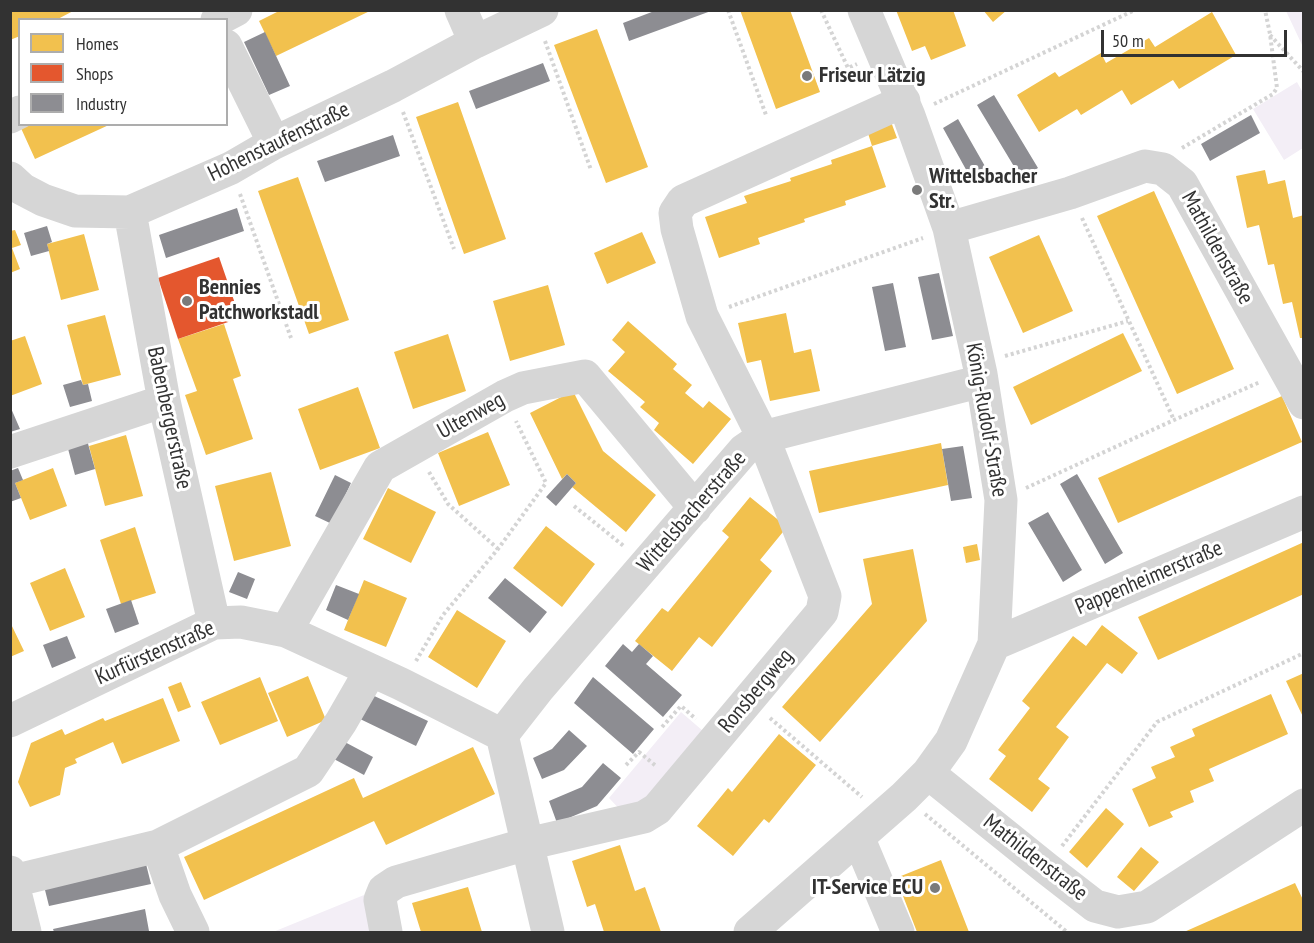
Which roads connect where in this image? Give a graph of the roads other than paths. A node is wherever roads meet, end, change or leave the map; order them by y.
1 (236, 10) edge
2 (461, 10) edge
3 (864, 10) edge
4 (539, 12) edge
5 (219, 18) edge
6 (474, 42) junction
7 (228, 50) edge
8 (907, 109) junction
9 (274, 143) junction
10 (14, 188) edge
11 (130, 212) junction
12 (949, 228) junction
13 (980, 372) junction
14 (164, 401) junction
15 (1304, 403) edge
16 (763, 437) junction
17 (10, 452) edge
18 (695, 508) junction
19 (1304, 512) edge
20 (214, 623) junction
21 (286, 631) junction
22 (994, 645) junction
23 (371, 670) junction
24 (10, 720) edge
25 (502, 735) junction
26 (928, 773) junction
27 (1304, 805) edge
28 (858, 837) junction
29 (526, 844) junction
30 (158, 846) junction
31 (12, 877) edge
32 (25, 933) edge
33 (192, 933) edge
34 (386, 933) edge
35 (548, 933) edge
36 (750, 933) edge
37 (898, 933) edge

1 - 5 street
2 - 6 street
3 - 8 street, König-Rudolf-Straße
4 - 6 street, Hohenstaufenstraße
6 - 9 street, Hohenstaufenstraße
7 - 9 street
8 - 12 street, König-Rudolf-Straße
8 - 16 street, Ronsbergweg
9 - 11 street, Hohenstaufenstraße
10 - 11 street, Hohenstaufenstraße
11 - 14 street, Babenbergerstraße
12 - 13 street, König-Rudolf-Straße
12 - 15 street, Mathildenstraße
13 - 16 street, Wittelsbacherstraße
13 - 22 street, König-Rudolf-Straße
14 - 17 street
14 - 20 street, Babenbergerstraße
16 - 18 street, Wittelsbacherstraße
16 - 29 street, Ronsbergweg
18 - 21 street, Ultenweg
18 - 25 street, Wittelsbacherstraße
19 - 22 street, Pappenheimerstraße
20 - 21 street, Kurfürstenstraße
20 - 24 street, Kurfürstenstraße
21 - 23 street, Kurfürstenstraße
22 - 26 street, König-Rudolf-Straße
23 - 25 street, Kurfürstenstraße
23 - 30 street
25 - 29 street
26 - 27 street, Mathildenstraße
26 - 28 street, König-Rudolf-Straße
28 - 36 street, König-Rudolf-Straße
28 - 37 street
29 - 34 street
29 - 35 street
30 - 31 street
30 - 33 street
31 - 32 street

